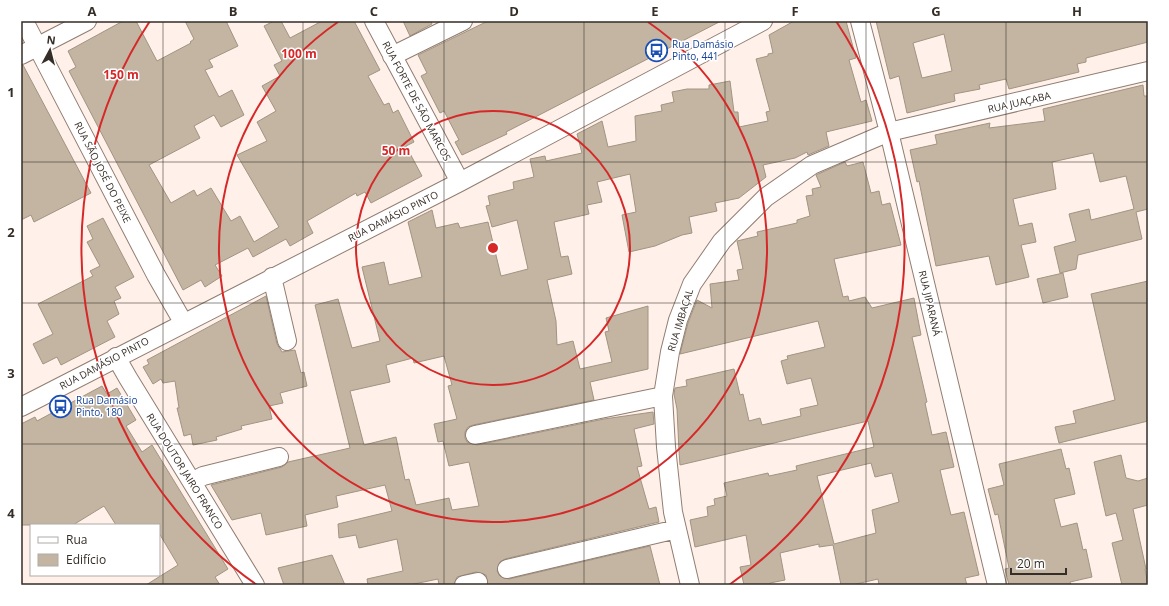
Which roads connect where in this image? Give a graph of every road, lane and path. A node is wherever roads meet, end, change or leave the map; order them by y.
1 (24, 21) edge
2 (87, 21) edge
3 (374, 21) edge
4 (463, 21) edge
5 (763, 21) edge
6 (860, 21) edge
7 (29, 51) edge
8 (392, 56) junction
9 (1148, 71) edge
10 (889, 132) junction
11 (460, 182) junction
12 (272, 277) junction
13 (183, 322) junction
14 (287, 341) dead end
15 (116, 356) junction
16 (663, 396) junction
17 (21, 407) edge
18 (476, 435) dead end
19 (278, 457) dead end
20 (192, 482) junction
21 (677, 529) junction
22 (508, 569) dead end
23 (255, 585) edge
24 (690, 585) edge
25 (996, 585) edge

1 - 7 street, RUA SÃO JOSÉ DO PEIXE
2 - 7 street
3 - 8 street, RUA FORTE DE SÃO MARCOS
4 - 8 street
5 - 11 street, RUA DAMÁSIO PINTO
6 - 10 street, RUA JIPARANÁ
7 - 13 street, RUA SÃO JOSÉ DO PEIXE
8 - 11 street, RUA FORTE DE SÃO MARCOS
9 - 10 street, RUA JUAÇABA
10 - 16 street, RUA IMBAÇAL
10 - 25 street, RUA JIPARANÁ
11 - 12 street, RUA DAMÁSIO PINTO
12 - 13 street, RUA DAMÁSIO PINTO
12 - 14 street
13 - 15 street, RUA DAMÁSIO PINTO
15 - 17 street, RUA DAMÁSIO PINTO
15 - 20 street, RUA DOUTOR JAIRO FRANCO
16 - 18 street
16 - 21 street, RUA IMBAÇAL
19 - 20 street
20 - 23 street, RUA DOUTOR JAIRO FRANCO
21 - 22 street
21 - 24 street, RUA IMBAÇAL

